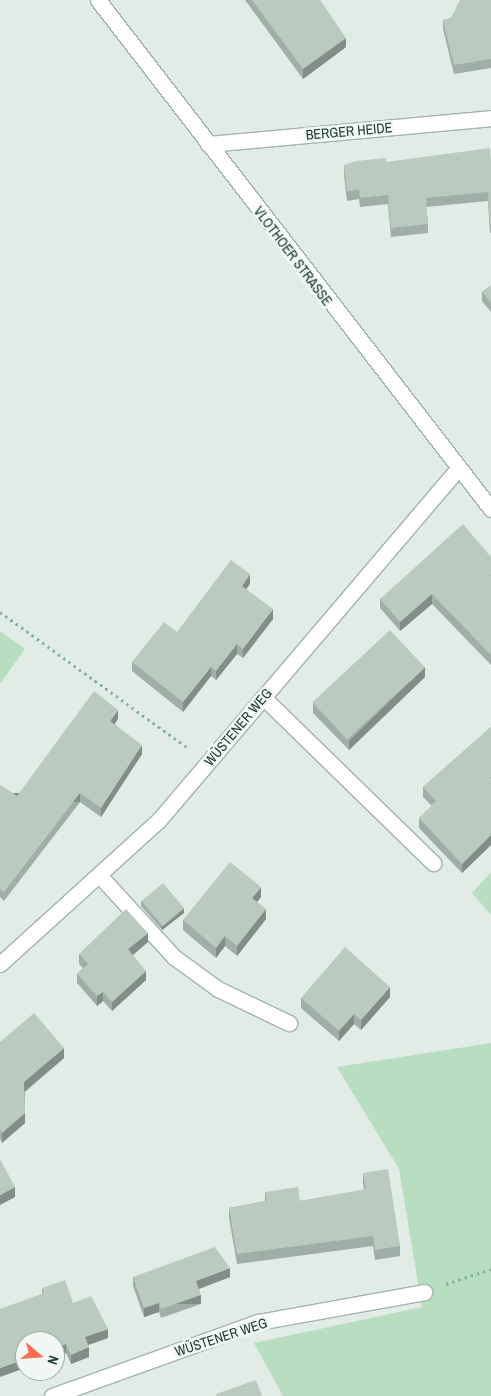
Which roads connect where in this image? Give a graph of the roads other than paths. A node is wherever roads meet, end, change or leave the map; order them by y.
1 (98, 0) edge
2 (491, 118) edge
3 (208, 144) junction
4 (457, 470) junction
5 (491, 509) edge
6 (263, 697) junction
7 (432, 863) dead end
8 (100, 876) junction
9 (0, 964) edge
10 (289, 1023) dead end
11 (424, 1292) road end
12 (52, 1396) edge

1 - 3 street, VLOTHOER STRASSE
2 - 3 street, BERGER HEIDE
3 - 4 street, VLOTHOER STRASSE
4 - 5 street, VLOTHOER STRASSE
4 - 6 street, WÜSTENER WEG
6 - 7 street
6 - 8 street, WÜSTENER WEG
8 - 9 street, WÜSTENER WEG
8 - 10 street
11 - 12 street, WÜSTENER WEG

